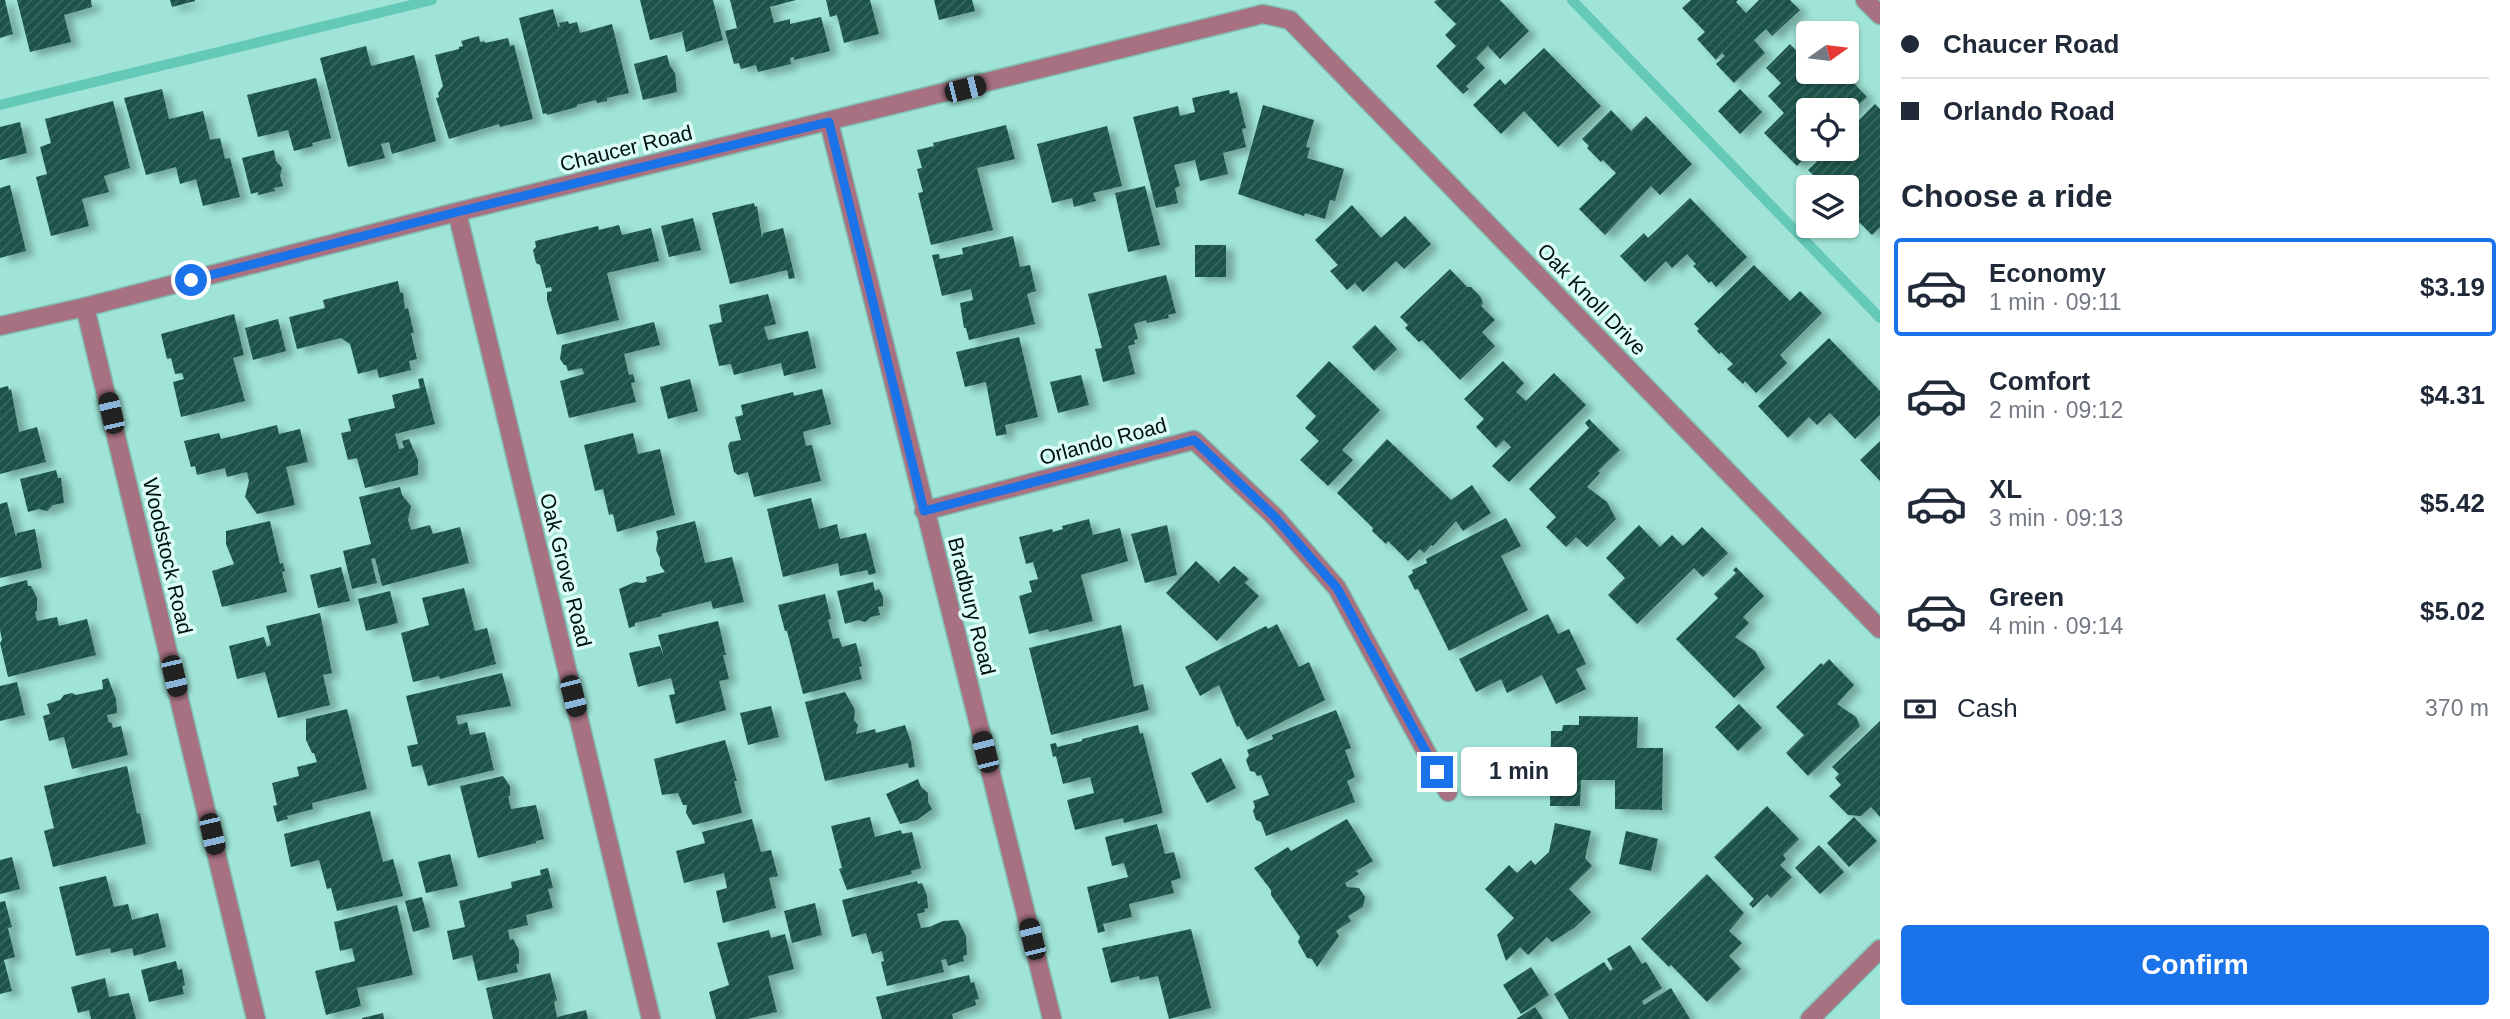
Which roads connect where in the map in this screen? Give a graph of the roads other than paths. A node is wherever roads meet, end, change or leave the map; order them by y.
1 (1865, 0) edge
2 (1264, 14) joint
3 (1880, 15) edge
4 (829, 122) junction
5 (457, 212) junction
6 (85, 307) junction
7 (0, 326) edge
8 (924, 511) junction
9 (1880, 629) edge
10 (1448, 792) dead end
11 (1880, 949) edge
12 (256, 1019) edge
13 (651, 1019) edge
14 (1052, 1019) edge
15 (1810, 1019) edge

1 - 3 street
2 - 4 street, Chaucer Road
2 - 9 street, Oak Knoll Drive
4 - 5 street, Chaucer Road
4 - 8 street, Bradbury Road
5 - 6 street, Chaucer Road
5 - 13 street, Oak Grove Road
6 - 7 street, Chaucer Road
6 - 12 street, Woodstock Road
8 - 10 street, Orlando Road
8 - 14 street, Bradbury Road
11 - 15 street

